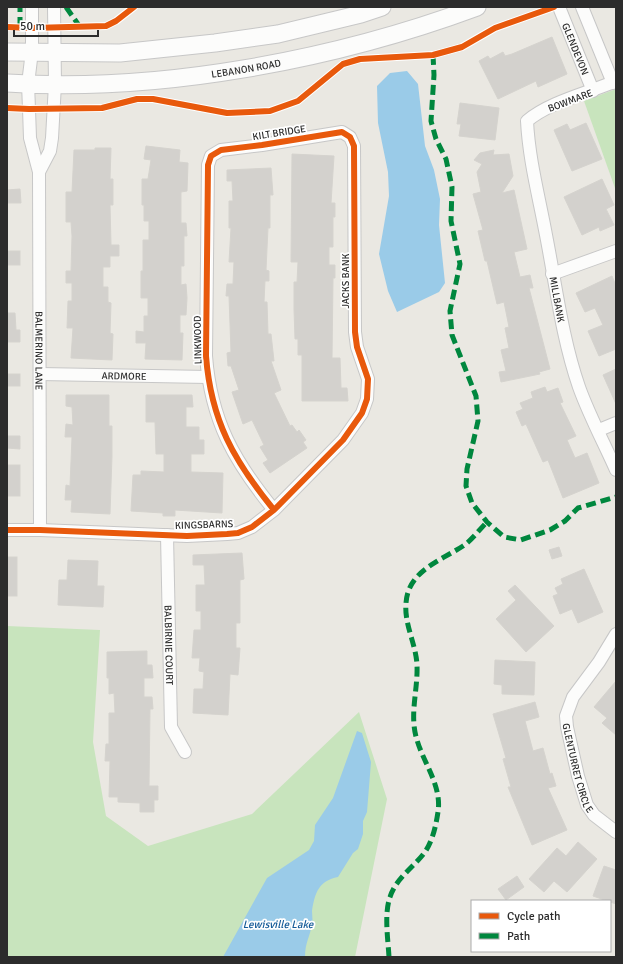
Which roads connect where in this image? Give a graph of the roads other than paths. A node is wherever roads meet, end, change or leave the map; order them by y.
1 (32, 7) edge
2 (54, 7) edge
3 (382, 7) edge
4 (477, 7) edge
5 (559, 7) edge
6 (582, 7) edge
7 (7, 52) edge
8 (32, 52) junction
9 (55, 52) junction
10 (614, 82) edge
11 (7, 83) edge
12 (28, 84) junction
13 (55, 84) junction
14 (593, 91) junction
15 (527, 122) joint
16 (349, 136) joint
17 (213, 154) joint
18 (39, 172) junction
19 (616, 251) edge
20 (552, 274) junction
21 (40, 374) junction
22 (208, 377) junction
23 (357, 423) joint
24 (616, 423) edge
25 (598, 430) junction
26 (616, 470) edge
27 (274, 510) junction
28 (7, 530) edge
29 (40, 530) junction
30 (167, 535) junction
31 (616, 634) edge
32 (185, 752) dead end
33 (616, 832) edge

1 - 8 street, BALMERINO LANE
2 - 9 street, BALMERINO LANE
3 - 9 main road
4 - 13 main road, LEBANON ROAD
5 - 14 street, GLENDEVON
6 - 10 street
7 - 8 main road
8 - 9 main road
8 - 12 street, BALMERINO LANE
9 - 13 street, BALMERINO LANE
10 - 14 street, BOWMARE
11 - 12 main road, LEBANON ROAD
12 - 13 main road, LEBANON ROAD
12 - 18 street, BALMERINO LANE
13 - 18 street, BALMERINO LANE
14 - 15 street, BOWMARE
15 - 20 street, MILLBANK
16 - 17 street, KILT BRIDGE
16 - 23 street, JACKS BANK
17 - 22 street, LINKWOOD
18 - 21 street, BALMERINO LANE
19 - 20 street
20 - 25 street, MILLBANK
21 - 22 street, ARDMORE
21 - 29 street, BALMERINO LANE
22 - 27 street, LINKWOOD
23 - 27 street, KINGSBARNS
24 - 25 street
25 - 26 street, MILLBANK
27 - 30 street, KINGSBARNS
28 - 29 street, KINGSBARNS
29 - 30 street, KINGSBARNS
30 - 32 street, BALBIRNIE COURT
31 - 33 street, GLENTURRET CIRCLE

